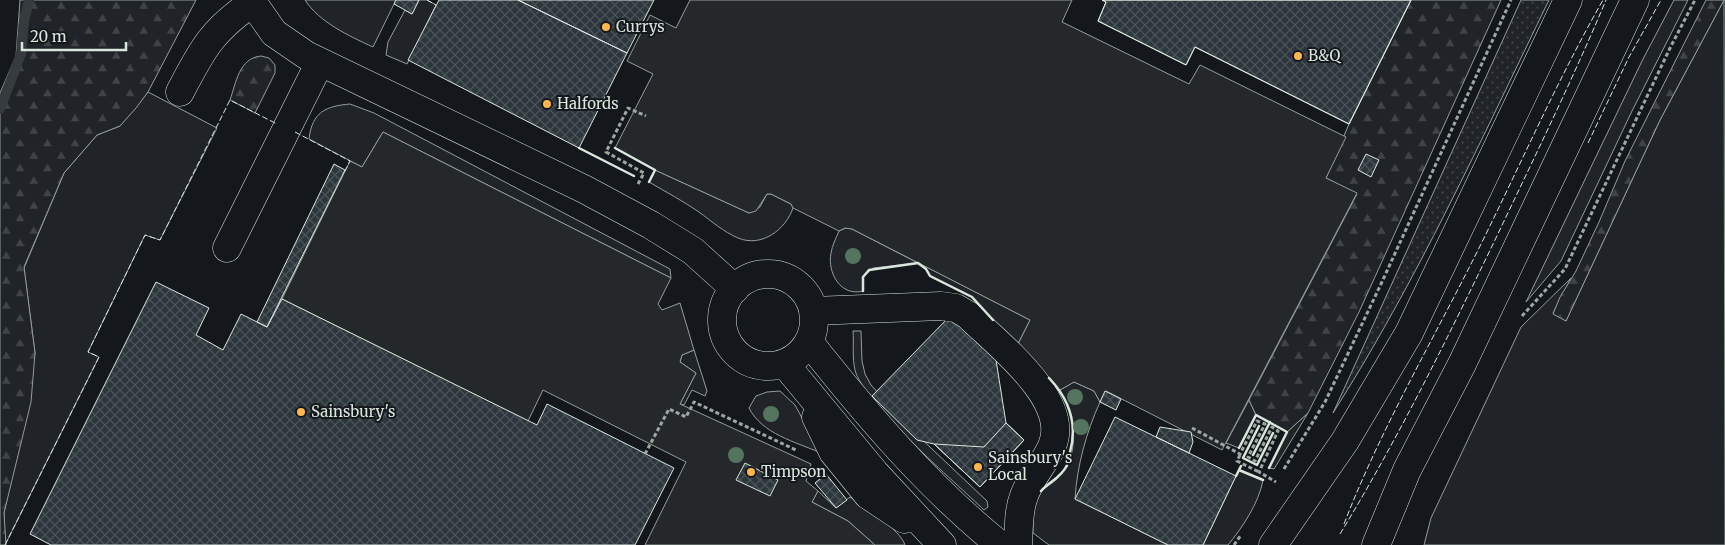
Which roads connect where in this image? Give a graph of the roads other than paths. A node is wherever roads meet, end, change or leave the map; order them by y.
1 (1568, 0) edge
2 (1635, 0) edge
3 (251, 2) edge
4 (320, 62) junction
5 (180, 92) dead end
6 (227, 248) dead end
7 (735, 289) junction
8 (813, 311) junction
9 (809, 342) junction
10 (792, 372) junction
11 (940, 543) edge
12 (1000, 545) edge
13 (1018, 545) edge
14 (1273, 545) edge
15 (1376, 545) edge

1 - 14 main road
2 - 15 main road
3 - 4 main road
3 - 5 main road
4 - 6 main road
4 - 7 main road
7 - 8 main road
7 - 10 main road
8 - 9 main road
8 - 13 main road
9 - 10 main road
9 - 12 main road
10 - 11 main road

